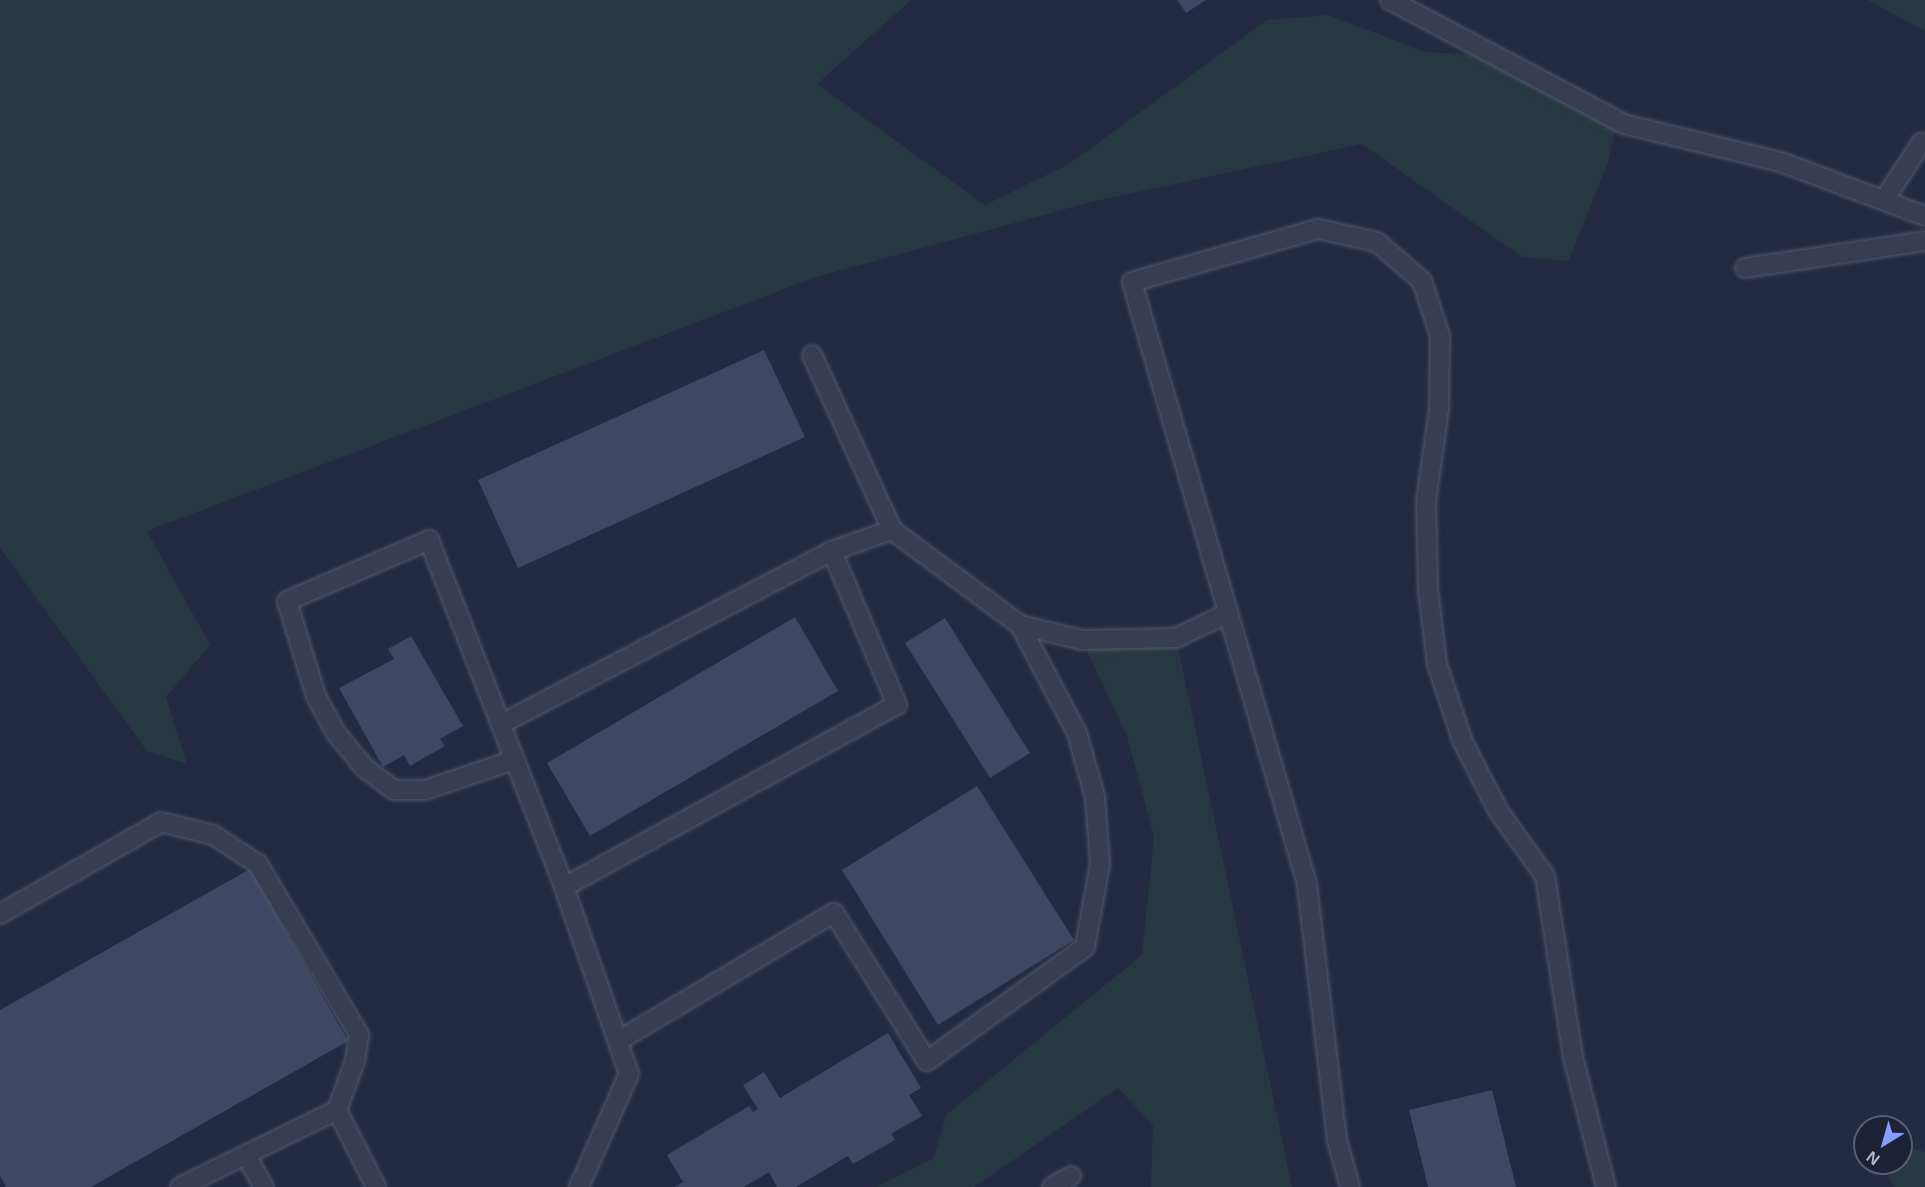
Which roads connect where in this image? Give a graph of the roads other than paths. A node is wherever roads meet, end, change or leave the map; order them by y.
1 (1390, 0) edge
2 (1922, 142) dead end
3 (1884, 200) junction
4 (1925, 216) edge
5 (1925, 241) edge
6 (1745, 268) dead end
7 (812, 355) dead end
8 (892, 530) junction
9 (832, 551) junction
10 (1228, 613) junction
11 (1020, 625) junction
12 (501, 724) junction
13 (514, 760) junction
14 (564, 888) junction
15 (0, 914) edge
16 (618, 1041) junction
17 (337, 1110) junction
18 (246, 1155) junction
19 (1071, 1176) dead end
20 (180, 1187) edge
21 (264, 1187) edge
22 (376, 1187) edge
23 (579, 1187) edge
24 (1052, 1187) edge
25 (1350, 1187) edge
26 (1606, 1187) edge

1 - 3 lane
2 - 3 lane
3 - 4 lane
5 - 6 lane
7 - 8 lane
8 - 9 lane
8 - 11 lane
9 - 12 lane
9 - 14 lane
10 - 11 lane
10 - 25 lane
10 - 26 lane
11 - 16 lane
12 - 13 lane
12 - 13 lane
13 - 14 lane
14 - 16 lane
15 - 17 lane
16 - 23 lane
17 - 18 lane
17 - 22 lane
18 - 20 lane
18 - 21 lane
19 - 24 lane

